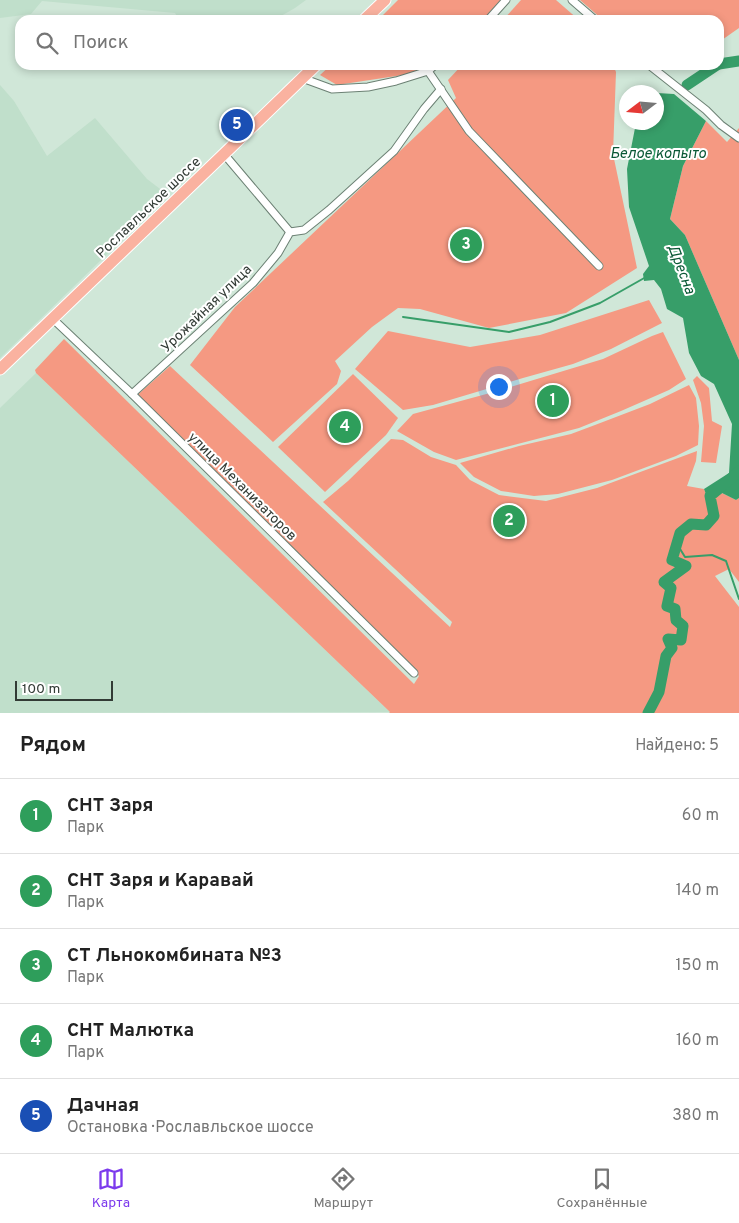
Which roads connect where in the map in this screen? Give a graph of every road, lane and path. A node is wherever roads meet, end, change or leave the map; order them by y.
1 (385, 0) edge
2 (506, 0) edge
3 (572, 0) edge
4 (369, 15) edge
5 (492, 15) edge
6 (589, 15) edge
7 (311, 70) edge
8 (655, 70) edge
9 (428, 71) joint
10 (302, 78) junction
11 (441, 89) junction
12 (739, 138) edge
13 (224, 154) junction
14 (290, 232) junction
15 (599, 266) dead end
16 (52, 319) junction
17 (0, 369) edge
18 (132, 394) junction
19 (414, 673) dead end

1 - 4 main road
2 - 5 street
3 - 6 street
7 - 10 main road, Рославльское шоссе
8 - 12 street
9 - 10 street
9 - 11 street
10 - 13 main road, Рославльское шоссе
11 - 14 street
11 - 15 street
13 - 14 street
13 - 16 main road, Рославльское шоссе
14 - 18 street, Урожайная улица
16 - 17 main road, Рославльское шоссе
16 - 18 street, улица Механизаторов
18 - 19 street, улица Механизаторов

